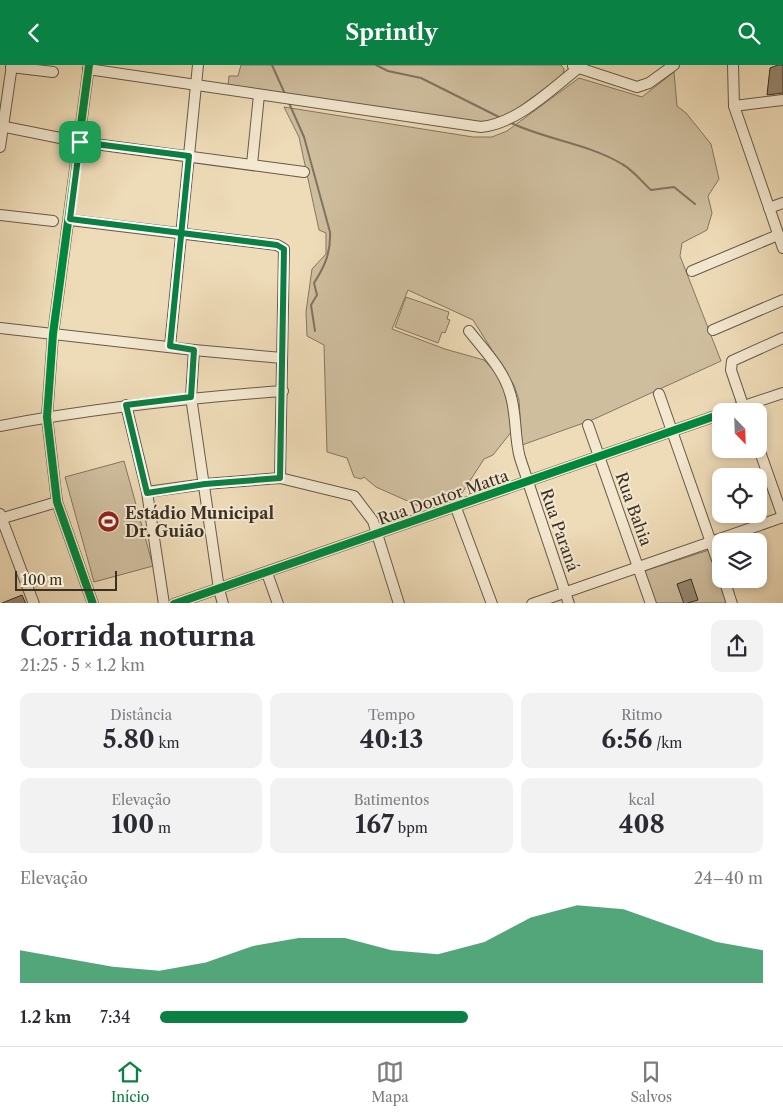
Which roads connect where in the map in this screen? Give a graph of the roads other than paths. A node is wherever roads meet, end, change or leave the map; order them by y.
1 (198, 65) edge
2 (674, 65) edge
3 (733, 65) edge
4 (12, 66) edge
5 (577, 66) edge
6 (89, 67) edge
7 (53, 72) dead end
8 (196, 85) junction
9 (260, 95) junction
10 (783, 100) edge
11 (734, 106) junction
12 (1, 126) edge
13 (80, 142) junction
14 (0, 147) edge
15 (189, 156) junction
16 (252, 164) junction
17 (304, 172) dead end
18 (783, 203) edge
19 (769, 208) junction
20 (0, 215) edge
21 (70, 219) junction
22 (54, 221) dead end
23 (182, 232) junction
24 (778, 235) junction
25 (783, 248) edge
26 (692, 271) dead end
27 (783, 300) edge
28 (0, 328) edge
29 (713, 330) dead end
30 (469, 331) dead end
31 (53, 334) junction
32 (783, 338) edge
33 (170, 346) junction
34 (194, 350) junction
35 (282, 358) junction
36 (283, 391) junction
37 (783, 393) edge
38 (659, 394) dead end
39 (191, 397) junction
40 (742, 403) edge
41 (759, 403) edge
42 (126, 405) junction
43 (47, 417) junction
44 (712, 417) edge
45 (588, 425) dead end
46 (0, 426) edge
47 (671, 432) junction
48 (599, 457) junction
49 (761, 458) edge
50 (280, 478) junction
51 (528, 482) junction
52 (205, 484) junction
53 (147, 493) junction
54 (57, 502) junction
55 (456, 508) junction
56 (0, 517) edge
57 (783, 517) edge
58 (378, 533) junction
59 (739, 533) edge
60 (712, 543) joint
61 (638, 567) junction
62 (266, 573) junction
63 (727, 588) edge
64 (219, 589) junction
65 (565, 593) junction
66 (34, 603) edge
67 (93, 603) edge
68 (164, 603) edge
69 (174, 603) edge
70 (224, 603) edge
71 (278, 603) edge
72 (398, 603) edge
73 (492, 603) edge
74 (532, 603) edge
75 (569, 603) edge
76 (651, 603) edge
77 (732, 603) edge

1 - 8 street
2 - 5 street
3 - 11 street
4 - 7 street
4 - 12 street
5 - 9 street
6 - 8 street
6 - 13 street
8 - 9 street
8 - 15 street
9 - 16 street
10 - 11 street
11 - 19 street
12 - 13 street
12 - 14 street
13 - 15 street
13 - 21 street
15 - 16 street
15 - 23 street
16 - 17 street
18 - 19 street
19 - 24 street
20 - 22 street
21 - 23 street
21 - 31 street
23 - 33 street
23 - 35 street
24 - 25 street
24 - 26 street
27 - 29 street
28 - 31 street
30 - 51 street, Rua Paraná
31 - 33 street
31 - 43 street
32 - 40 street
33 - 34 street
34 - 35 street
34 - 39 street
35 - 36 street
36 - 39 street
36 - 50 street
37 - 41 street
38 - 47 street
39 - 42 street
39 - 52 street
42 - 43 street
42 - 53 street
43 - 46 street
43 - 54 street
44 - 47 street, Rua Doutor Matta
45 - 48 street, Rua Bahia
47 - 48 street, Rua Doutor Matta
47 - 60 street
48 - 51 street, Rua Doutor Matta
48 - 61 street, Rua Bahia
49 - 57 street
50 - 52 street
50 - 58 street
51 - 55 street, Rua Doutor Matta
51 - 65 street, Rua Paraná
52 - 53 street
52 - 64 street
53 - 68 street
54 - 56 street
54 - 67 street
55 - 58 street, Rua Doutor Matta
55 - 73 street
56 - 66 street
57 - 59 street
58 - 62 street, Rua Doutor Matta
58 - 72 street
60 - 61 street
61 - 65 street
61 - 76 street, Rua Bahia
62 - 64 street, Rua Doutor Matta
62 - 71 street
63 - 77 street
64 - 69 street, Rua Doutor Matta
64 - 70 street
65 - 74 street
65 - 75 street, Rua Paraná

